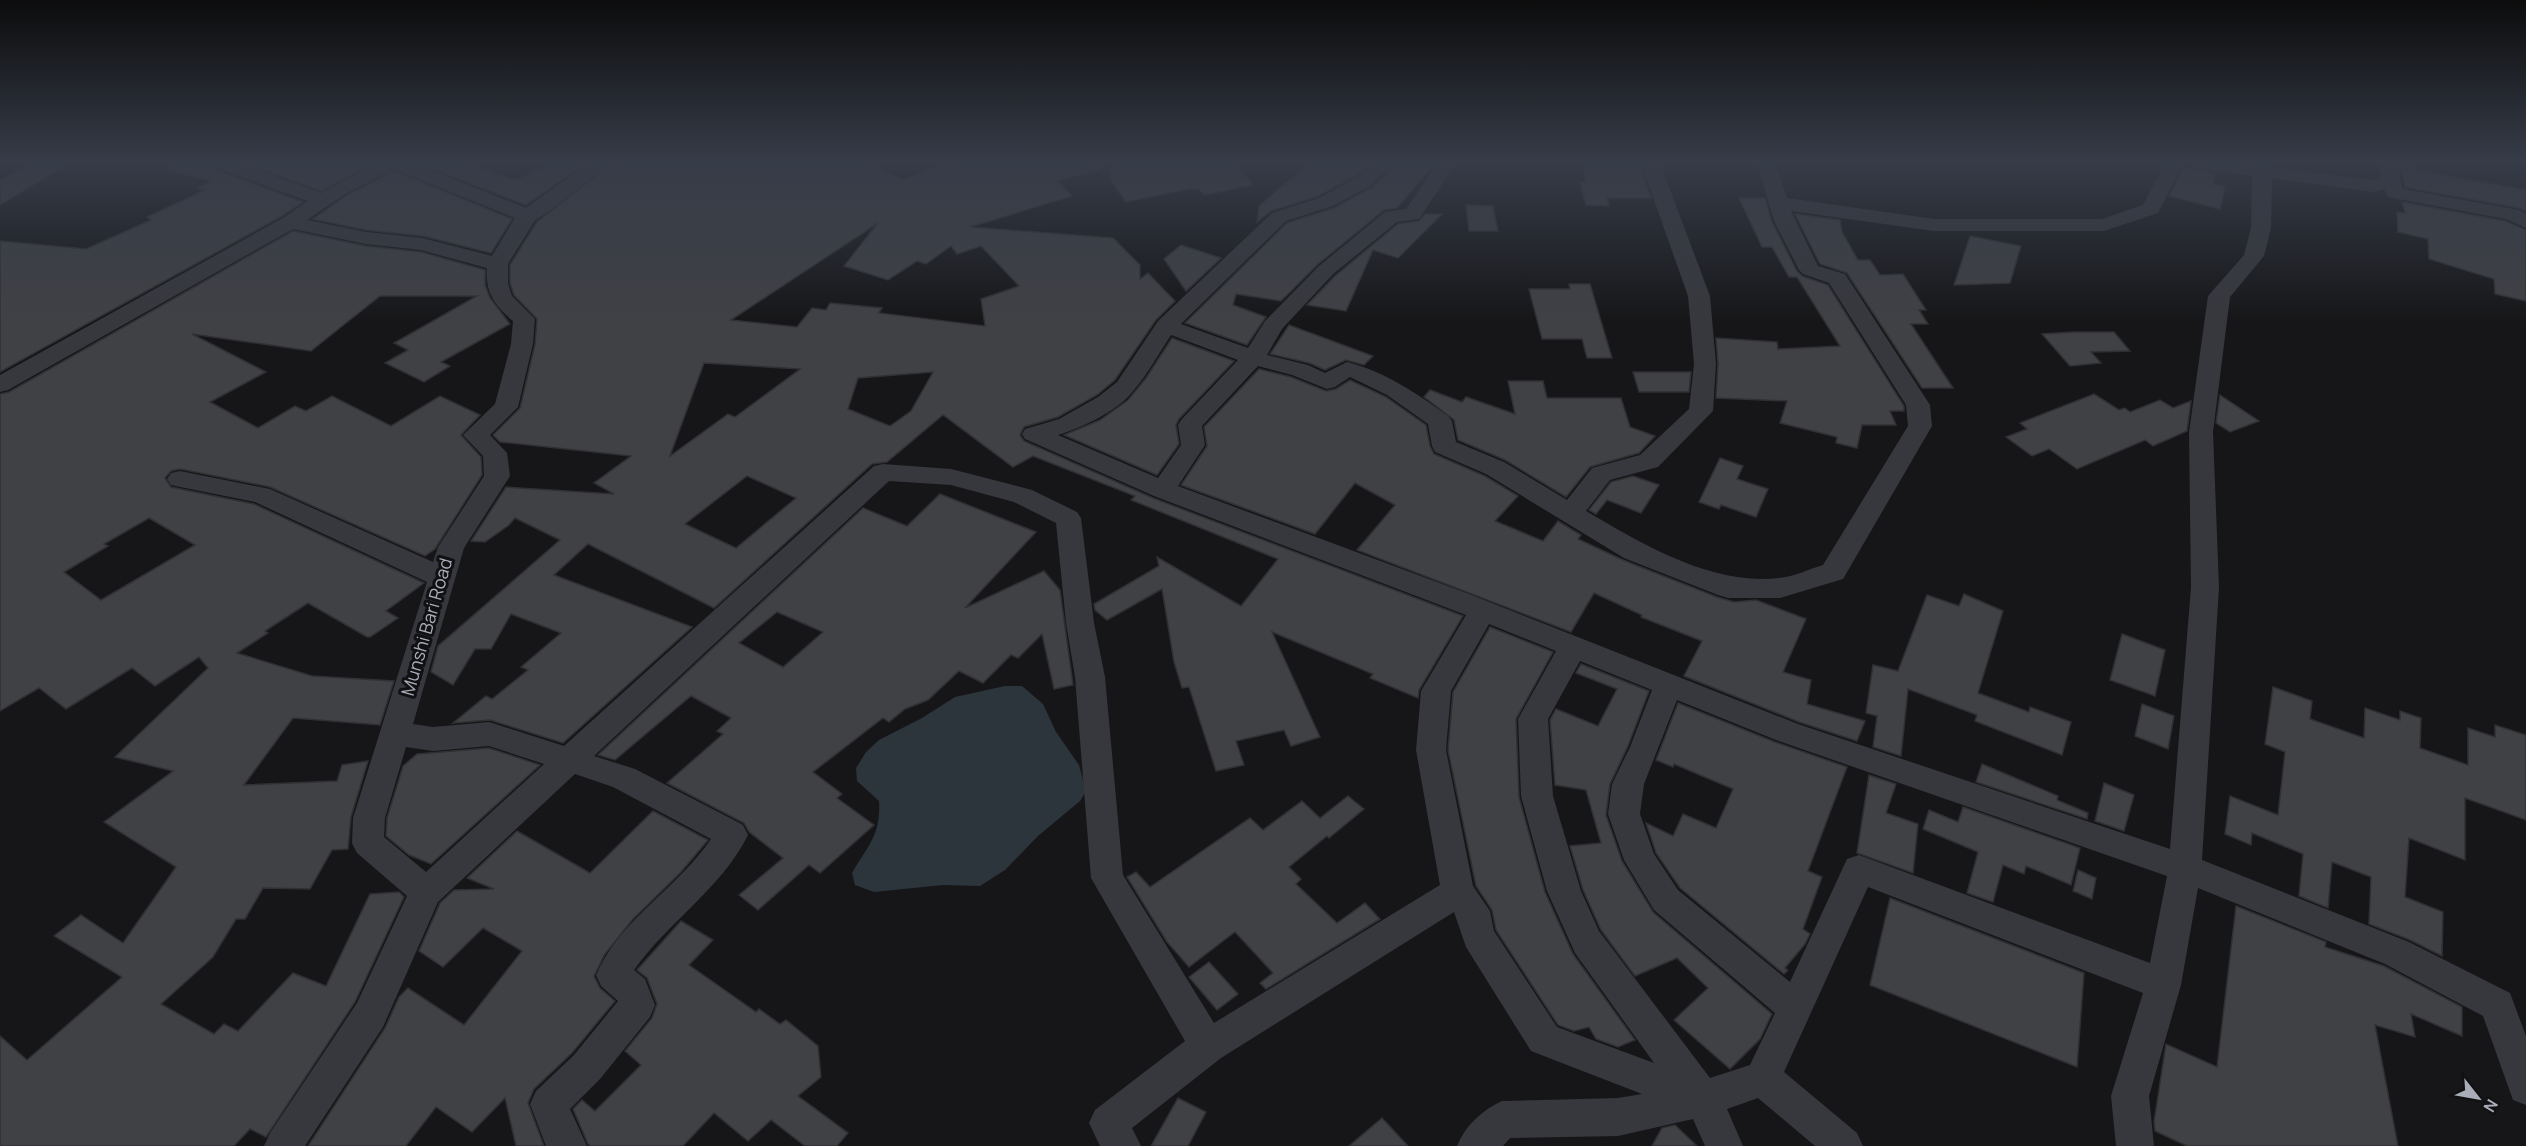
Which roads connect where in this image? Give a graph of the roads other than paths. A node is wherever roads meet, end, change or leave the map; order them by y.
1 (298, 216) edge
2 (527, 216) edge
3 (1281, 216) edge
4 (1391, 216) edge
5 (1670, 216) edge
6 (1782, 216) edge
7 (1874, 216) edge
8 (2129, 216) edge
9 (2261, 216) edge
10 (290, 222) junction
11 (498, 264) junction
12 (1166, 326) junction
13 (1252, 358) junction
14 (0, 386) edge
15 (180, 479) dead end
16 (1164, 490) junction
17 (1570, 513) junction
18 (442, 577) junction
19 (1482, 610) junction
20 (1573, 647) junction
21 (1668, 685) junction
22 (395, 734) junction
23 (570, 760) junction
24 (2185, 868) junction
25 (426, 892) junction
26 (1458, 892) junction
27 (2163, 985) junction
28 (1795, 1008) junction
29 (1208, 1046) junction
30 (1763, 1078) junction
31 (2526, 1088) edge
32 (1703, 1099) junction
33 (282, 1146) edge
34 (568, 1146) edge
35 (1122, 1146) edge
36 (1476, 1146) edge
37 (1724, 1146) edge
38 (1844, 1146) edge
39 (2135, 1146) edge

1 - 10 street
2 - 11 street
3 - 12 street
4 - 13 street
5 - 17 street
6 - 17 street
7 - 8 street
9 - 24 street
10 - 11 street
10 - 14 street
11 - 18 street, Munshi Bari Road
12 - 13 street
12 - 16 street
13 - 16 street
13 - 17 street
15 - 18 street
16 - 19 street
18 - 22 street, Munshi Bari Road
19 - 20 street
19 - 26 street
20 - 21 street
20 - 32 street
21 - 24 street
21 - 28 street
22 - 23 street
22 - 25 street, Munshi Bari Road
23 - 25 street
23 - 29 street
23 - 34 street
24 - 27 street
24 - 31 street
25 - 33 street
26 - 29 street
26 - 32 street
27 - 28 street
27 - 39 street
28 - 30 street
29 - 35 street
30 - 32 street
30 - 38 street
32 - 36 street
32 - 37 street

